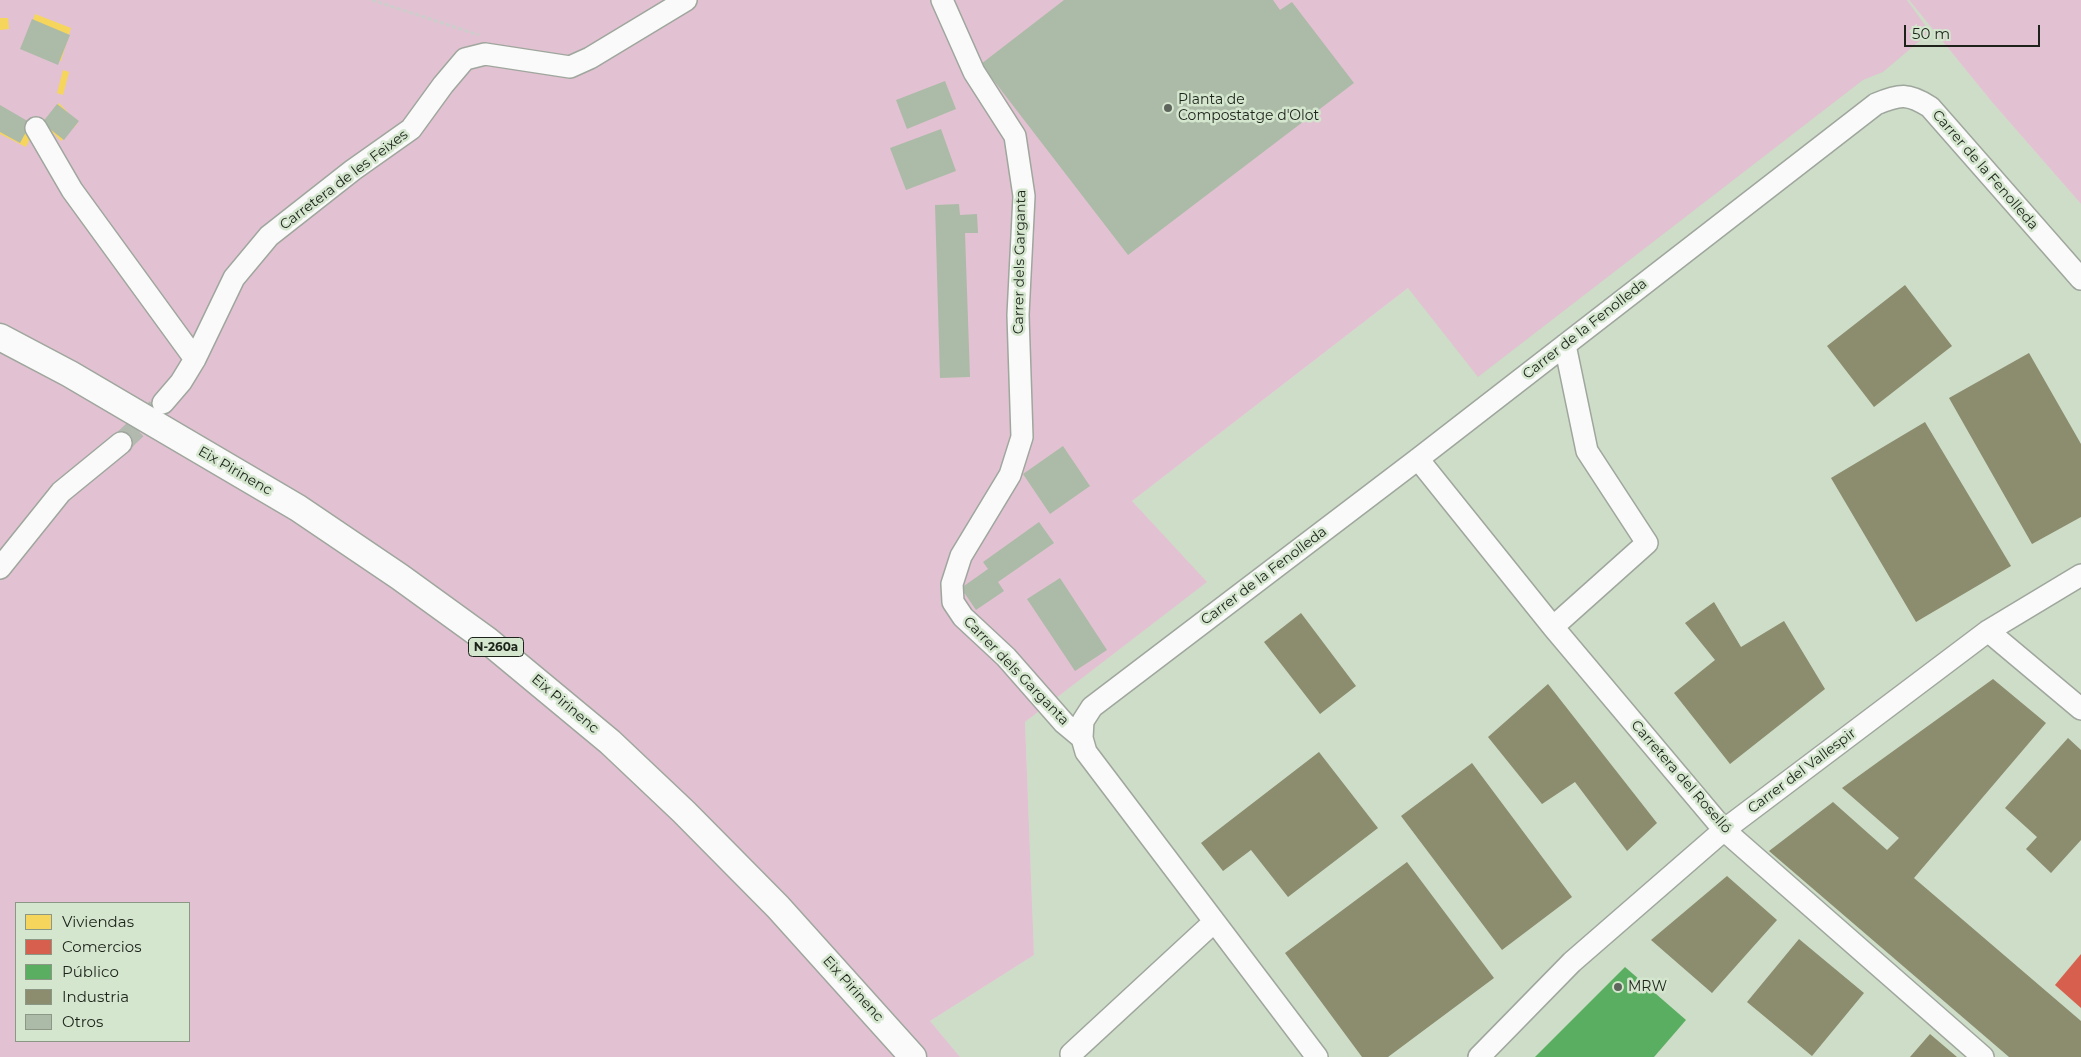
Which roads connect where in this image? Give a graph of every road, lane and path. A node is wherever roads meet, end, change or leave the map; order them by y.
1 (372, 0) edge
2 (686, 0) edge
3 (942, 0) edge
4 (481, 36) dead end
5 (36, 128) dead end
6 (2081, 280) edge
7 (4, 340) edge
8 (1565, 345) junction
9 (195, 359) junction
10 (163, 403) tunnel mouth
11 (121, 444) tunnel mouth
12 (1418, 459) junction
13 (0, 568) edge
14 (2081, 575) edge
15 (1554, 627) junction
16 (1988, 631) junction
17 (2081, 709) edge
18 (1082, 738) junction
19 (1724, 830) junction
20 (1214, 922) junction
21 (1070, 1054) dead end
22 (913, 1057) edge
23 (1317, 1057) edge
24 (1479, 1057) edge
25 (1983, 1057) edge

1 - 4 path
2 - 9 street, Carretera de les Feixes
3 - 18 street, Carrer dels Garganta
5 - 9 street
6 - 8 street, Carrer de la Fenolleda
7 - 22 main road, Eix Pirinenc / N-260a
8 - 12 street, Carrer de la Fenolleda
8 - 15 street
9 - 10 street, Carretera de les Feixes
11 - 13 street
12 - 15 street, Carretera del Roselló
12 - 18 street, Carrer de la Fenolleda
14 - 16 street, Carrer del Vallespir
15 - 19 street, Carretera del Roselló
16 - 17 street
16 - 19 street, Carrer del Vallespir
18 - 20 street, Carrer dels Garganta
19 - 24 street, Carrer del Vallespir
19 - 25 street, Carretera del Roselló
20 - 21 street
20 - 23 street, Carrer dels Garganta

